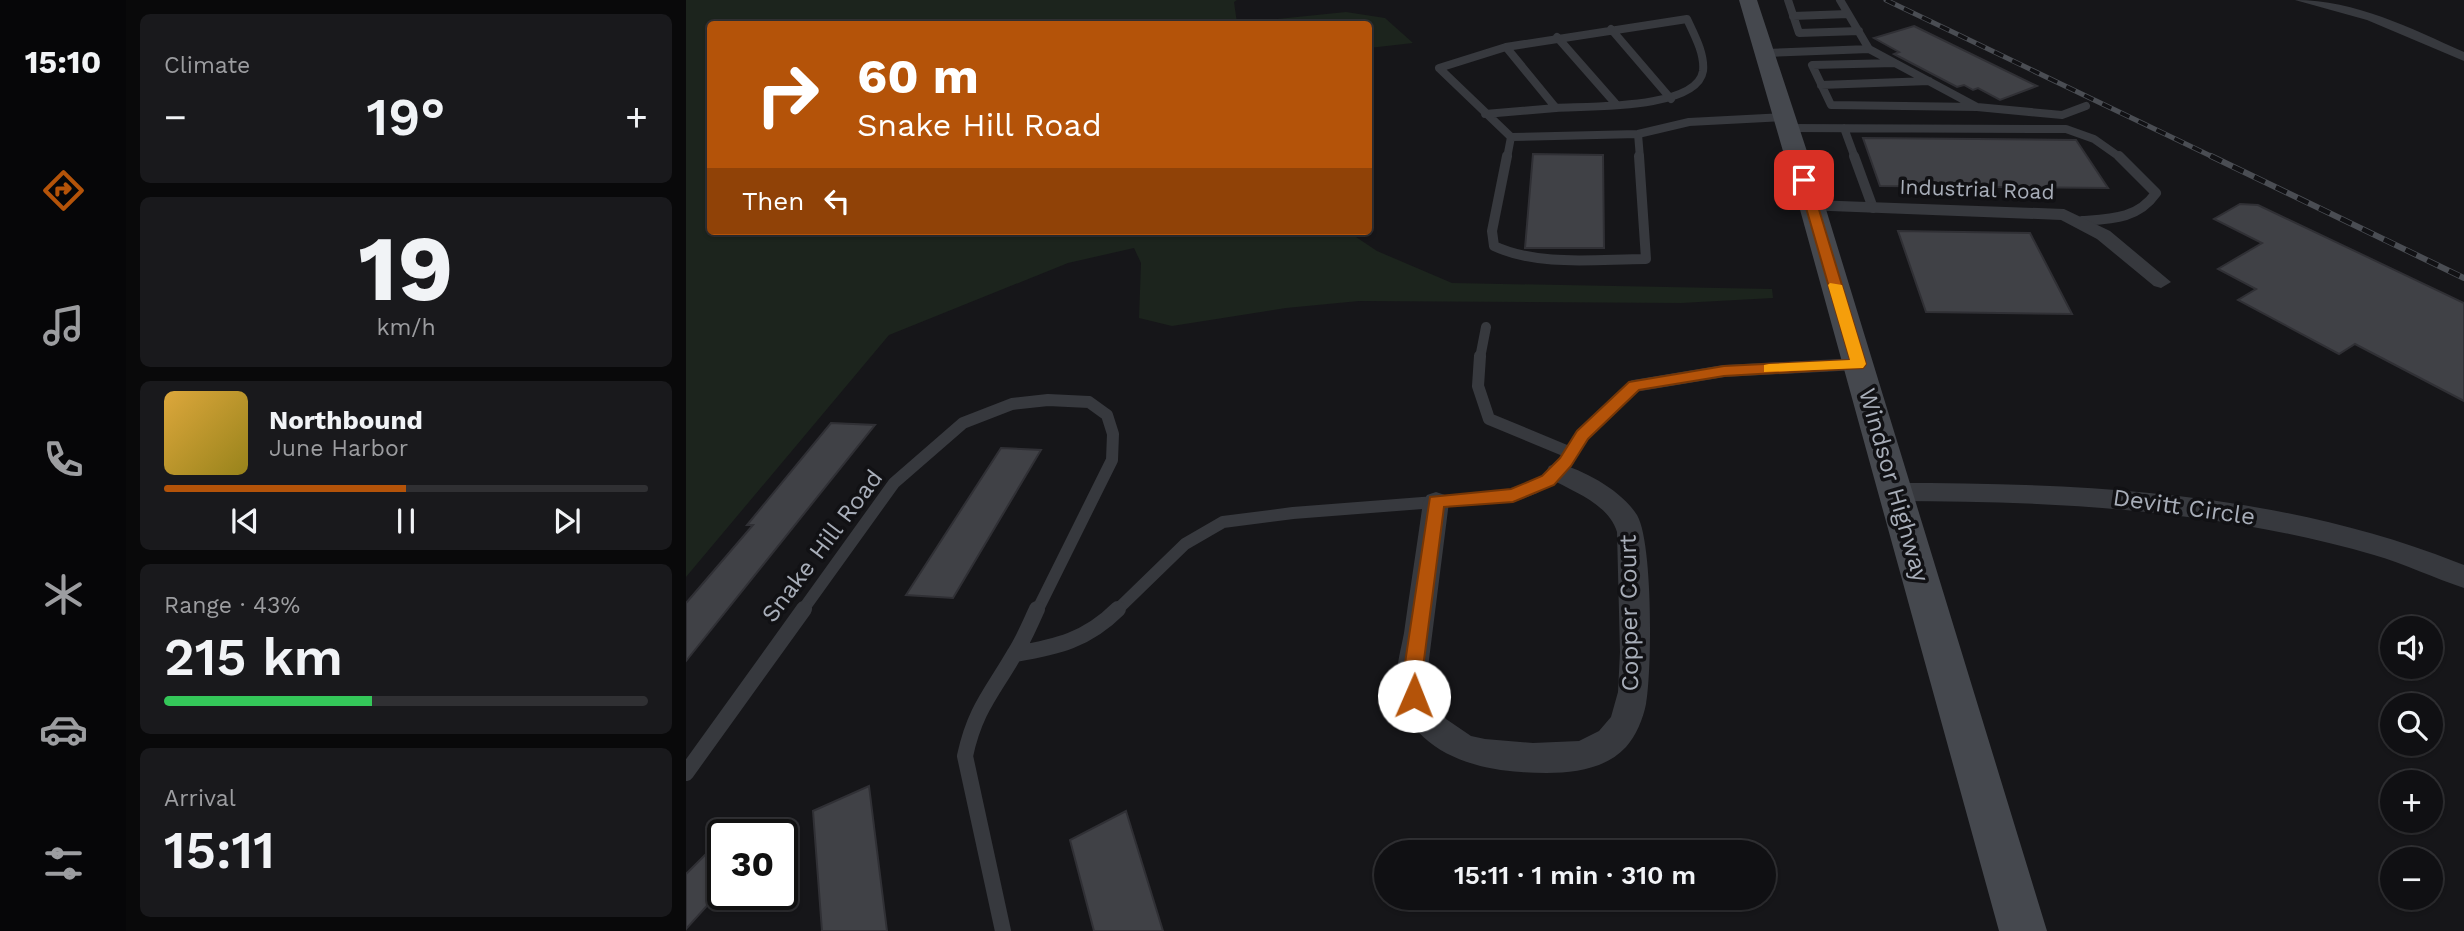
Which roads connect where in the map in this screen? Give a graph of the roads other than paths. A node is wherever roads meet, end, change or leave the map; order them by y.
1 (1748, 0) edge
2 (1788, 0) edge
3 (1840, 0) edge
4 (2302, 0) edge
5 (1848, 14) junction
6 (1793, 16) junction
7 (1611, 29) junction
8 (1859, 31) junction
9 (1557, 37) junction
10 (1506, 47) junction
11 (1869, 48) junction
12 (1766, 53) junction
13 (2464, 57) edge
14 (1897, 63) junction
15 (1931, 81) junction
16 (1821, 85) junction
17 (1671, 99) junction
18 (1615, 103) junction
19 (2086, 106) dead end
20 (1977, 107) junction
21 (1556, 108) junction
22 (1485, 114) junction
23 (1787, 122) junction
24 (1844, 128) junction
25 (1638, 134) junction
26 (1511, 137) junction
27 (1812, 206) junction
28 (1873, 208) junction
29 (2082, 221) junction
30 (2161, 282) dead end
31 (1486, 327) dead end
32 (1858, 364) junction
33 (1564, 463) junction
34 (1896, 492) junction
35 (1436, 502) junction
36 (2464, 577) edge
37 (1014, 653) junction
38 (686, 773) edge
39 (1003, 931) edge
40 (2023, 931) edge

1 - 12 main road, Windsor Highway
2 - 6 lane
3 - 5 lane
4 - 13 street
5 - 6 lane
5 - 8 lane
6 - 8 lane
7 - 9 lane
7 - 17 lane
7 - 17 lane
8 - 11 lane
9 - 10 lane
9 - 18 lane
10 - 21 lane
10 - 22 lane
11 - 12 lane
11 - 14 lane
12 - 23 main road, Windsor Highway
14 - 15 lane
14 - 16 lane
15 - 16 lane
15 - 20 lane
16 - 20 lane
17 - 18 lane
18 - 21 lane
19 - 20 lane
21 - 22 lane
22 - 26 lane
23 - 24 lane
23 - 25 lane
23 - 27 main road, Windsor Highway
24 - 28 lane
24 - 29 lane
25 - 26 lane
25 - 26 lane
27 - 28 street, Industrial Road
27 - 32 main road, Windsor Highway
28 - 29 street, Industrial Road
29 - 30 street, Industrial Road
31 - 33 lane
32 - 33 lane
32 - 34 main road, Windsor Highway
33 - 35 lane
33 - 35 street, Copper Court
34 - 36 street, Devitt Circle
34 - 40 main road, Windsor Highway
35 - 37 lane
37 - 38 lane, Snake Hill Road
37 - 39 lane, Snake Hill Road

